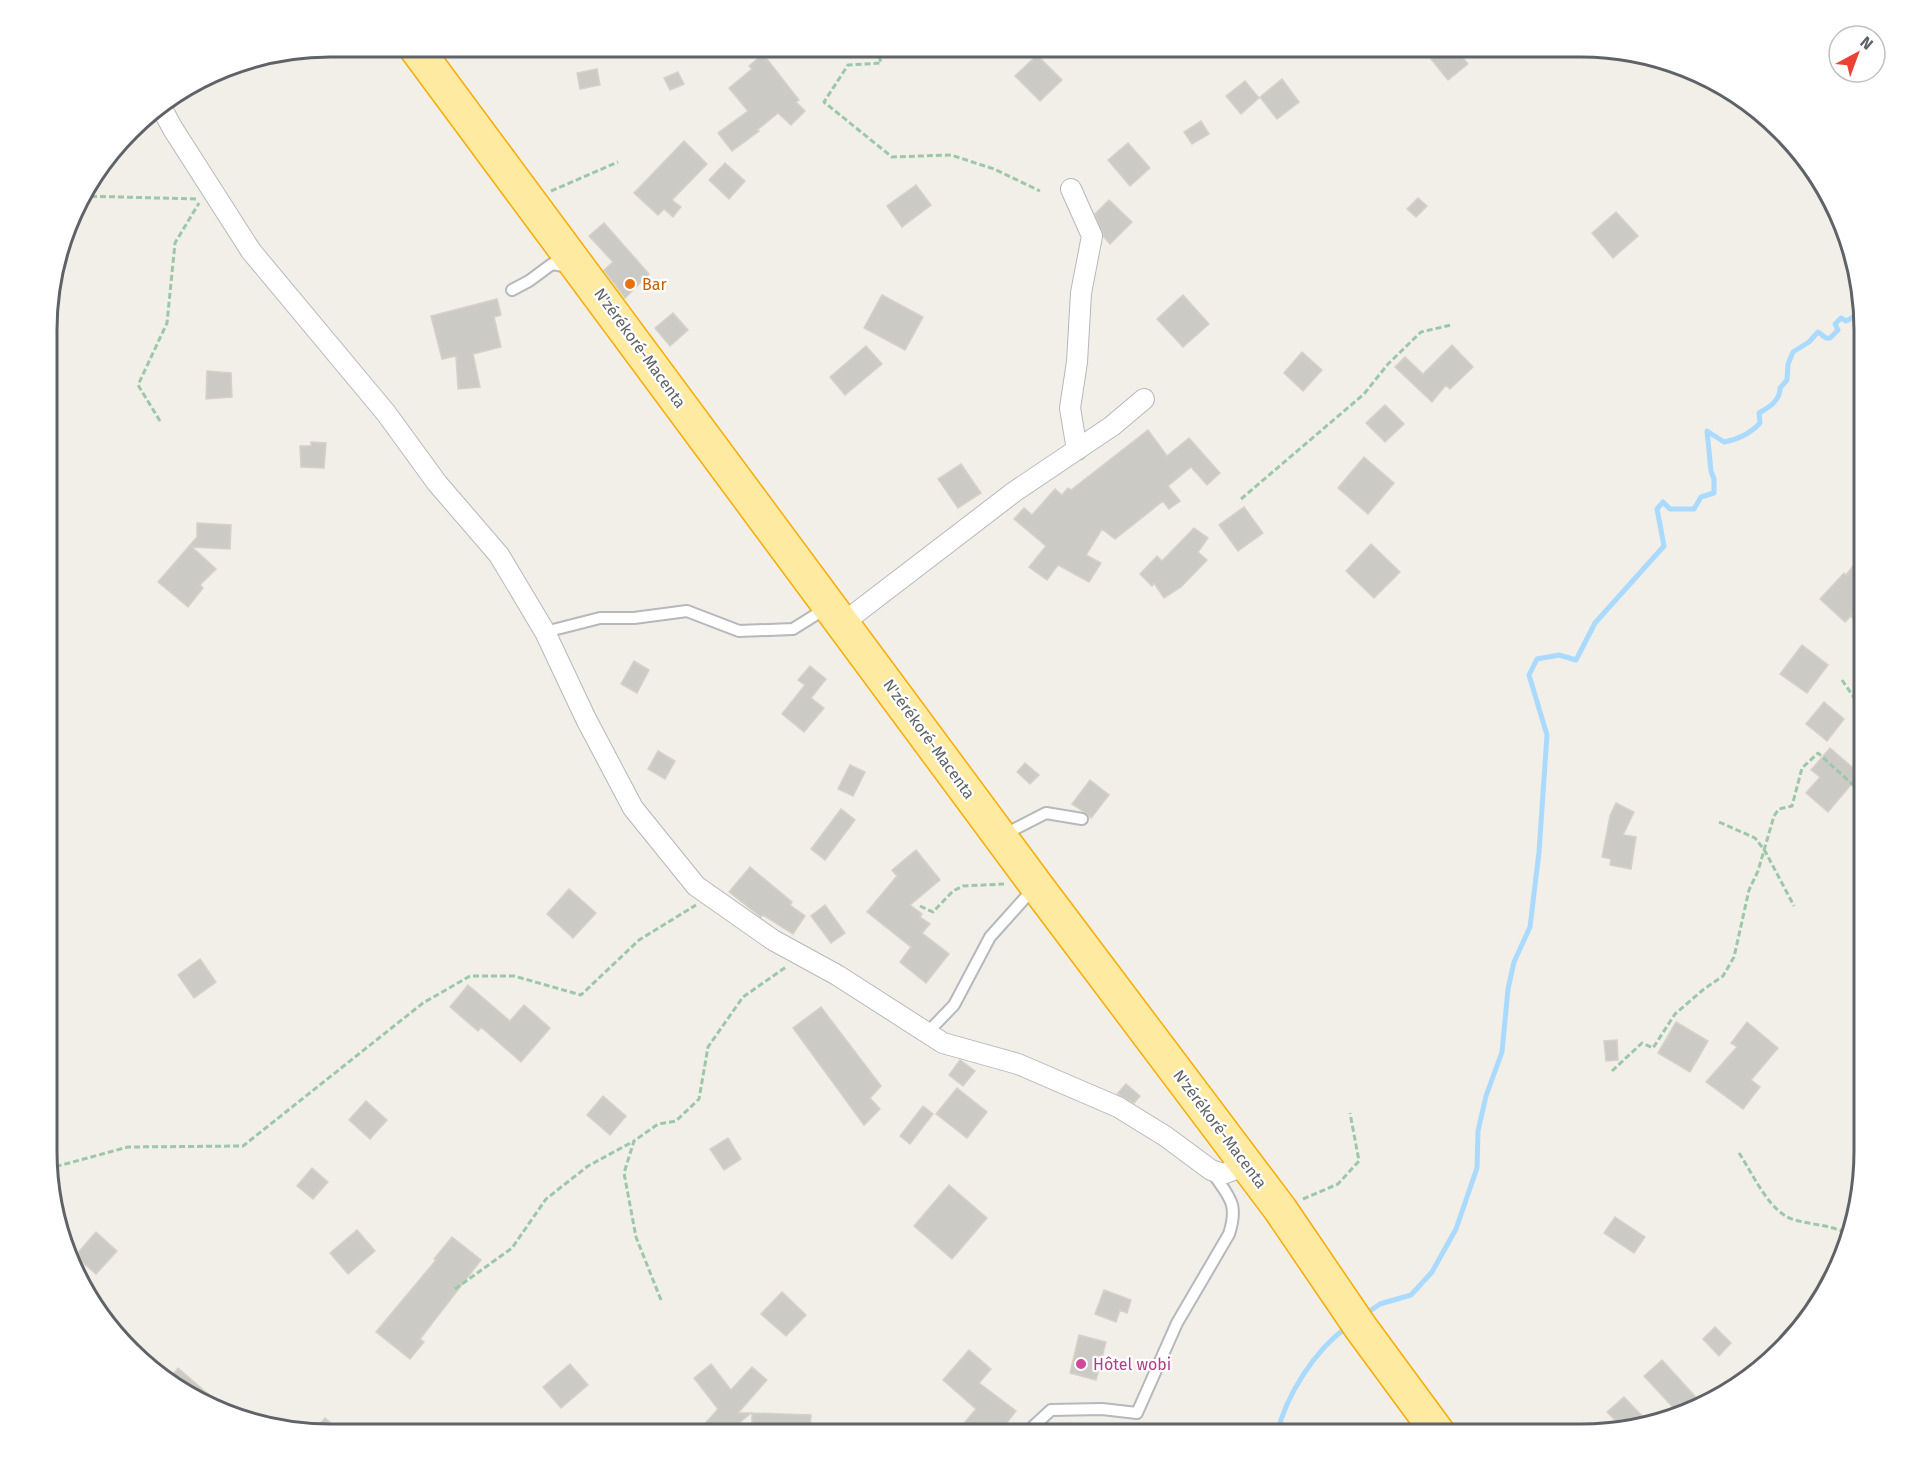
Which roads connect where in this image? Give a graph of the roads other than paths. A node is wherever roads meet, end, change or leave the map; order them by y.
1 (424, 57) edge
2 (164, 113) edge
3 (1071, 189) dead end
4 (581, 269) junction
5 (512, 290) dead end
6 (1144, 399) dead end
7 (1077, 450) junction
8 (837, 614) junction
9 (545, 632) junction
10 (1082, 819) dead end
11 (1000, 837) junction
12 (1036, 885) junction
13 (927, 1033) junction
14 (1244, 1161) junction
15 (1211, 1170) junction
16 (1036, 1424) edge
17 (1432, 1424) edge

1 - 4 highway, N'zérékoré-Macenta
2 - 9 street
3 - 7 street
4 - 5 lane
4 - 8 highway, N'zérékoré-Macenta
6 - 7 street
7 - 8 street
8 - 9 lane
8 - 11 highway, N'zérékoré-Macenta
9 - 13 street
10 - 11 lane
11 - 12 highway, N'zérékoré-Macenta
12 - 13 lane
12 - 14 highway, N'zérékoré-Macenta
13 - 15 street
14 - 15 street
14 - 17 highway, N'zérékoré-Macenta
15 - 16 lane

